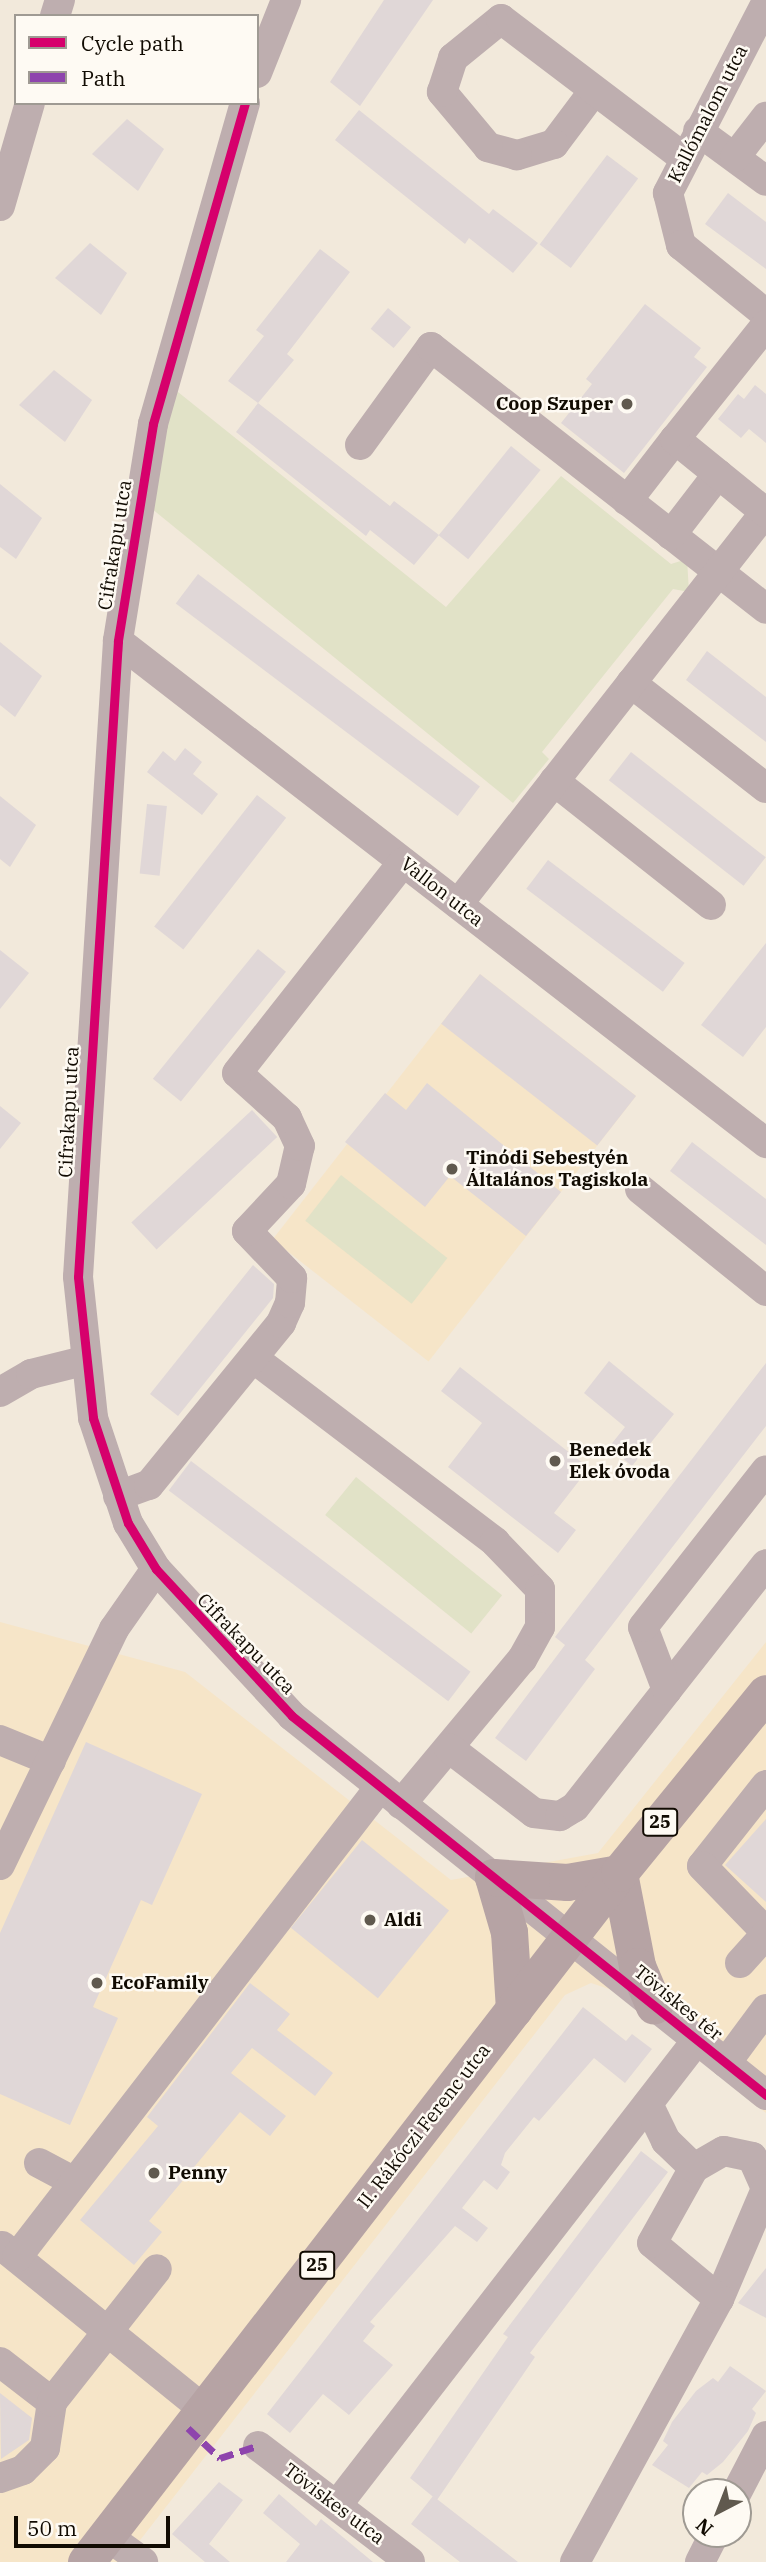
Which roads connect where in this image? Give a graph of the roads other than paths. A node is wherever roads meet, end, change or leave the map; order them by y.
1 (286, 0) edge
2 (766, 3) edge
3 (259, 68) edge
4 (593, 92) junction
5 (29, 105) edge
6 (244, 105) edge
7 (766, 117) edge
8 (698, 131) junction
9 (735, 157) junction
10 (684, 158) junction
11 (766, 181) edge
12 (0, 206) edge
13 (766, 314) edge
14 (766, 325) edge
15 (675, 439) junction
16 (360, 445) dead end
17 (718, 474) junction
18 (628, 501) junction
19 (766, 512) edge
20 (671, 535) junction
21 (719, 572) junction
22 (766, 609) edge
23 (118, 641) junction
24 (631, 682) junction
25 (554, 781) junction
26 (766, 788) edge
27 (403, 862) junction
28 (458, 904) junction
29 (711, 905) dead end
30 (763, 1134) edge
31 (640, 1189) dead end
32 (766, 1291) edge
33 (253, 1358) junction
34 (82, 1361) junction
35 (0, 1392) edge
36 (766, 1470) edge
37 (118, 1496) junction
38 (766, 1564) edge
39 (156, 1569) junction
40 (667, 1690) junction
41 (764, 1708) edge
42 (0, 1740) edge
43 (449, 1748) junction
44 (51, 1760) junction
45 (766, 1785) edge
46 (390, 1795) junction
47 (0, 1865) edge
48 (619, 1873) junction
49 (493, 1877) junction
50 (766, 1933) edge
51 (569, 1938) junction
52 (740, 1963) dead end
53 (654, 2006) junction
54 (514, 2009) junction
55 (766, 2009) edge
56 (696, 2040) junction
57 (726, 2063) junction
58 (766, 2095) edge
59 (648, 2104) junction
60 (39, 2163) dead end
61 (694, 2168) junction
62 (74, 2182) junction
63 (8, 2251) edge
64 (157, 2269) dead end
65 (719, 2299) junction
66 (110, 2333) junction
67 (0, 2362) edge
68 (52, 2402) junction
69 (203, 2409) junction
70 (766, 2436) edge
71 (258, 2446) dead end
72 (0, 2478) edge
73 (744, 2478) edge
74 (337, 2505) junction
75 (96, 2548) edge
76 (143, 2562) edge
77 (410, 2562) edge
78 (575, 2562) edge

1 - 3 street
2 - 8 street, Kallómalom utca
4 - 4 street
4 - 10 street
5 - 12 street
6 - 23 street, Cifrakapu utca
7 - 9 street
8 - 9 street
8 - 10 street, Kallómalom utca
9 - 11 street
10 - 13 street, Kallómalom utca
14 - 15 street
15 - 17 street
15 - 18 street
16 - 18 street
17 - 19 street
17 - 20 street
18 - 20 street
19 - 21 street
20 - 21 street
21 - 22 street
21 - 24 street
23 - 27 street, Vallon utca
23 - 34 street, Cifrakapu utca
24 - 25 street
24 - 26 street
25 - 28 street
25 - 29 street
27 - 28 street, Vallon utca
27 - 33 street
28 - 30 street, Vallon utca
31 - 32 street
33 - 37 street
33 - 43 street
34 - 35 street
34 - 37 street, Cifrakapu utca
36 - 40 street
37 - 39 street, Cifrakapu utca
38 - 40 street
39 - 44 street
39 - 46 street, Cifrakapu utca
40 - 43 street
41 - 48 main road, II. Rákóczi Ferenc utca / 25
42 - 44 street
43 - 46 street
44 - 47 street
45 - 50 street
46 - 49 street, Cifrakapu utca
46 - 62 street
48 - 49 main road
48 - 51 main road, II. Rákóczi Ferenc utca / 25
48 - 53 main road
49 - 51 street, Cifrakapu utca
49 - 54 main road
50 - 52 street
51 - 53 street, Töviskes tér
51 - 54 main road, II. Rákóczi Ferenc utca / 25
53 - 56 street, Töviskes tér
54 - 69 main road, II. Rákóczi Ferenc utca / 25
55 - 57 street
56 - 57 street, Töviskes tér
56 - 59 street, Töviskes tér
57 - 58 street, Töviskes tér
59 - 61 street
59 - 74 street, Töviskes tér
60 - 62 street
61 - 65 street
61 - 65 street
62 - 63 street
63 - 66 street
64 - 66 street
65 - 78 street
66 - 68 street
66 - 69 street
67 - 68 street
68 - 72 street
69 - 75 main road, II. Rákóczi Ferenc utca / 25
70 - 73 street
71 - 74 street, Töviskes utca
74 - 77 street, Töviskes utca
75 - 76 street

